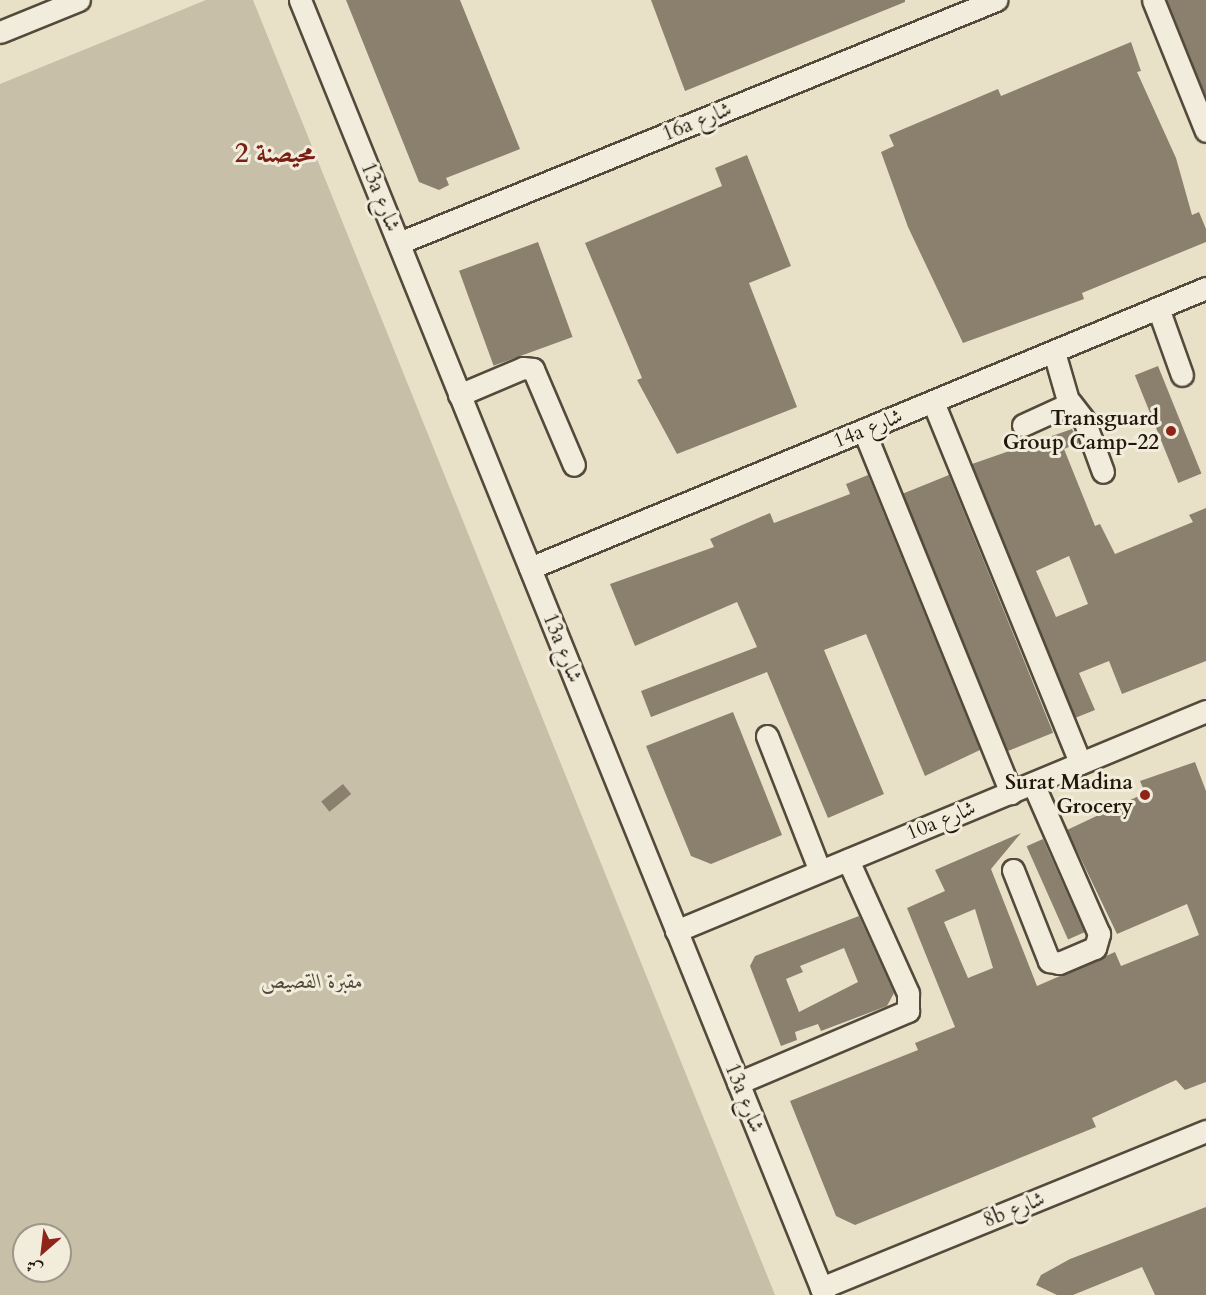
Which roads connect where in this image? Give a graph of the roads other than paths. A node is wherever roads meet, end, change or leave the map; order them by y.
1 (79, 0) edge
2 (300, 0) edge
3 (1153, 0) edge
4 (987, 2) edge
5 (0, 32) edge
6 (1206, 131) edge
7 (399, 243) junction
8 (1206, 288) edge
9 (1158, 308) junction
10 (1054, 352) junction
11 (1182, 375) dead end
12 (459, 395) junction
13 (933, 402) junction
14 (1070, 402) junction
15 (1023, 425) dead end
16 (864, 431) junction
17 (573, 465) dead end
18 (1103, 472) dead end
19 (530, 568) junction
20 (1206, 711) edge
21 (767, 736) dead end
22 (1080, 763) junction
23 (1033, 784) junction
24 (1011, 793) junction
25 (848, 860) junction
26 (1012, 870) dead end
27 (820, 871) junction
28 (676, 931) junction
29 (738, 1083) junction
30 (1206, 1131) edge
31 (823, 1292) edge

1 - 5 street
2 - 7 street, 13a شارع
3 - 6 street
4 - 7 street, 16a شارع
7 - 12 street, 13a شارع
8 - 9 street, 14a شارع
9 - 10 street, 14a شارع
9 - 11 street
10 - 13 street, 14a شارع
10 - 14 street
12 - 17 street
12 - 19 street, 13a شارع
13 - 16 street, 14a شارع
13 - 22 street
14 - 15 street
14 - 18 street
16 - 19 street, 14a شارع
16 - 24 street
19 - 28 street, 13a شارع
20 - 22 street, 10a شارع
21 - 27 street
22 - 23 street, 10a شارع
23 - 24 street, 10a شارع
23 - 26 street
24 - 25 street, 10a شارع
25 - 27 street, 10a شارع
25 - 29 street
27 - 28 street, 10a شارع
28 - 29 street, 13a شارع
29 - 31 street, 13a شارع
30 - 31 street, 8b شارع

